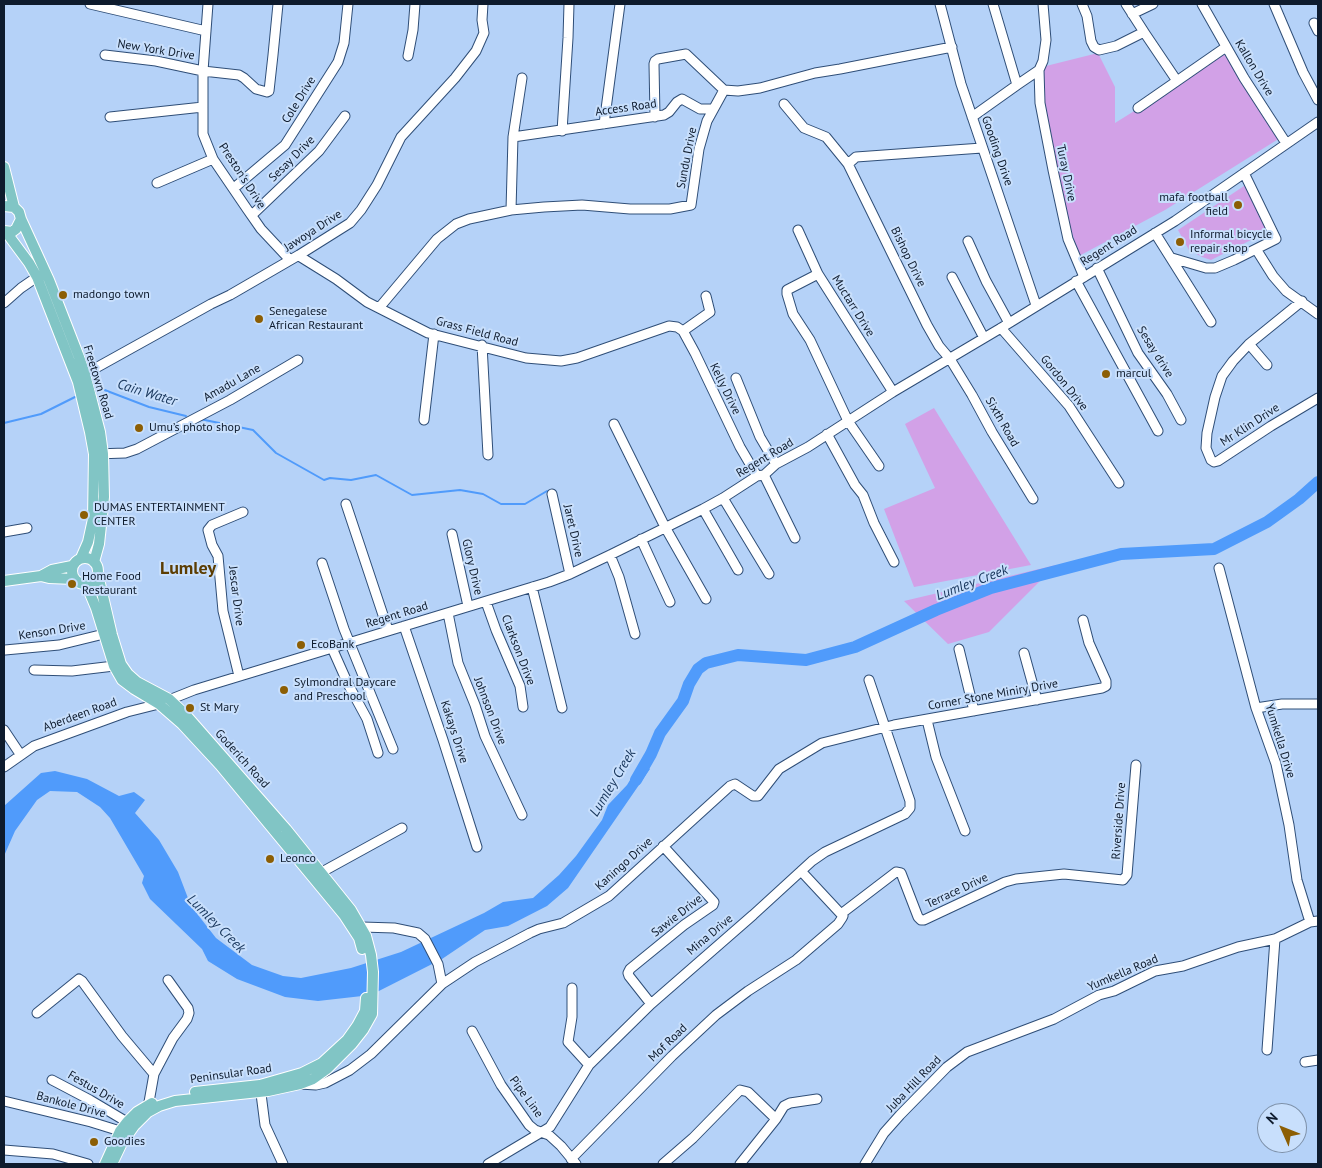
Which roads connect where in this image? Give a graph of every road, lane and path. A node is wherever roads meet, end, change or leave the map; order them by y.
1 (90, 4) edge
2 (208, 4) edge
3 (278, 4) edge
4 (348, 4) edge
5 (415, 4) edge
6 (483, 4) edge
7 (569, 4) edge
8 (620, 4) edge
9 (940, 4) edge
10 (993, 4) edge
11 (1043, 4) edge
12 (1082, 4) edge
13 (1126, 4) edge
14 (1153, 4) edge
15 (1202, 4) edge
16 (1274, 4) edge
17 (1132, 14) junction
18 (206, 31) junction
19 (1144, 32) junction
20 (1226, 47) junction
21 (952, 48) junction
22 (105, 55) dead end
23 (408, 56) dead end
24 (1040, 70) junction
25 (203, 71) junction
26 (522, 78) dead end
27 (1177, 81) junction
28 (1017, 85) junction
29 (724, 90) junction
30 (1318, 100) edge
31 (784, 104) dead end
32 (203, 107) junction
33 (1138, 108) dead end
34 (713, 109) junction
35 (345, 116) dead end
36 (110, 117) dead end
37 (654, 117) junction
38 (972, 117) junction
39 (1318, 122) edge
40 (604, 124) junction
41 (562, 131) junction
42 (513, 137) junction
43 (1286, 143) junction
44 (982, 148) junction
45 (213, 159) junction
46 (848, 164) junction
47 (4, 167) edge
48 (1244, 173) junction
49 (157, 183) dead end
50 (234, 188) junction
51 (9, 207) edge
52 (511, 210) junction
53 (252, 215) junction
54 (21, 219) junction
55 (798, 230) dead end
56 (5, 232) edge
57 (1154, 233) junction
58 (968, 241) dead end
59 (1256, 249) junction
60 (299, 256) dead end
61 (1172, 258) junction
62 (290, 260) junction
63 (1097, 268) junction
64 (818, 274) junction
65 (37, 277) junction
66 (952, 277) dead end
67 (1080, 279) junction
68 (706, 296) dead end
69 (1302, 301) junction
70 (4, 303) edge
71 (1036, 306) junction
72 (379, 308) junction
73 (1318, 314) edge
74 (1211, 322) dead end
75 (1009, 323) junction
76 (1001, 328) junction
77 (683, 332) junction
78 (434, 334) junction
79 (984, 338) junction
80 (1249, 344) junction
81 (482, 345) junction
82 (950, 359) junction
83 (298, 360) dead end
84 (1267, 365) dead end
85 (86, 374) junction
86 (736, 378) dead end
87 (893, 392) junction
88 (1318, 398) edge
89 (424, 420) dead end
90 (848, 420) junction
91 (1181, 420) dead end
92 (614, 424) dead end
93 (1158, 431) dead end
94 (827, 434) junction
95 (98, 454) junction
96 (488, 455) dead end
97 (776, 464) junction
98 (879, 466) dead end
99 (760, 475) junction
100 (1119, 483) dead end
101 (552, 494) dead end
102 (723, 498) junction
103 (1033, 499) dead end
104 (346, 504) dead end
105 (703, 509) junction
106 (243, 512) dead end
107 (665, 527) junction
108 (27, 528) dead end
109 (4, 532) edge
110 (452, 534) dead end
111 (795, 538) dead end
112 (641, 539) junction
113 (610, 555) junction
114 (81, 558) junction
115 (94, 562) junction
116 (894, 562) dead end
117 (322, 563) dead end
118 (72, 566) junction
119 (1219, 568) dead end
120 (738, 570) dead end
121 (570, 574) junction
122 (768, 574) dead end
123 (98, 575) junction
124 (41, 576) junction
125 (74, 579) junction
126 (4, 581) edge
127 (86, 584) junction
128 (532, 587) junction
129 (706, 599) dead end
130 (486, 602) junction
131 (670, 602) dead end
132 (468, 606) junction
133 (448, 612) junction
134 (1083, 620) dead end
135 (404, 626) junction
136 (388, 630) junction
137 (104, 634) junction
138 (634, 634) dead end
139 (350, 642) junction
140 (332, 648) junction
141 (959, 649) dead end
142 (5, 650) edge
143 (1024, 653) dead end
144 (114, 666) junction
145 (34, 670) dead end
146 (239, 676) junction
147 (869, 680) dead end
148 (168, 700) junction
149 (1037, 700) junction
150 (158, 704) junction
151 (1318, 704) edge
152 (524, 707) dead end
153 (562, 708) dead end
154 (1256, 708) junction
155 (974, 711) junction
156 (927, 720) junction
157 (884, 728) junction
158 (4, 730) edge
159 (393, 748) dead end
160 (378, 753) dead end
161 (20, 754) junction
162 (1136, 765) dead end
163 (4, 766) edge
164 (522, 815) dead end
165 (402, 828) dead end
166 (965, 831) dead end
167 (663, 846) junction
168 (477, 847) dead end
169 (800, 871) junction
170 (322, 872) junction
171 (1125, 879) joint
172 (841, 914) junction
173 (1314, 921) edge
174 (362, 934) junction
175 (1275, 939) junction
176 (168, 980) dead end
177 (442, 984) junction
178 (572, 988) dead end
179 (651, 1004) junction
180 (37, 1013) dead end
181 (472, 1031) dead end
182 (997, 1039) joint
183 (1267, 1050) dead end
184 (1318, 1060) edge
185 (1305, 1062) dead end
186 (589, 1065) junction
187 (154, 1074) junction
188 (298, 1079) junction
189 (52, 1080) dead end
190 (260, 1088) junction
191 (817, 1099) dead end
192 (4, 1101) edge
193 (147, 1106) junction
194 (776, 1119) junction
195 (127, 1122) junction
196 (120, 1131) junction
197 (542, 1133) junction
198 (122, 1143) junction
199 (4, 1150) edge
200 (574, 1162) edge
201 (88, 1164) edge
202 (105, 1164) edge
203 (112, 1164) edge
204 (283, 1164) edge
205 (488, 1164) edge
206 (663, 1164) edge
207 (740, 1164) edge
208 (865, 1164) edge

1 - 18 street
2 - 18 street, Preston's Drive
3 - 25 street, New York Drive
4 - 50 street, Cole Drive
5 - 23 street
6 - 62 street, Jawoya Drive
7 - 41 street
8 - 40 street
9 - 21 street, Gooding Drive
10 - 28 street
11 - 24 street, Turay Drive
12 - 19 street
13 - 17 street
14 - 17 street
15 - 20 street, Kallon Drive
16 - 30 street
17 - 19 street
18 - 25 street, Preston's Drive
19 - 27 street
20 - 27 street
20 - 43 street, Kallon Drive
21 - 29 street
21 - 38 street, Gooding Drive
22 - 25 street, New York Drive
24 - 28 street
24 - 67 street, Turay Drive
25 - 32 street, Preston's Drive
26 - 42 street
27 - 33 street
28 - 38 street
29 - 34 street, Sundu Drive
29 - 37 street
31 - 46 street, Bishop Drive
32 - 36 street
32 - 45 street, Preston's Drive
34 - 37 street, Access Road
34 - 52 street, Sundu Drive
35 - 53 street, Sesay Drive
37 - 40 street, Access Road
38 - 44 street, Gooding Drive
39 - 43 street, Regent Road
40 - 41 street, Access Road
41 - 42 street, Access Road
42 - 52 street
43 - 48 street, Regent Road
44 - 46 street
44 - 71 street, Gooding Drive
45 - 49 street
45 - 50 street, Preston's Drive
46 - 82 street, Bishop Drive
47 - 51 main road, Freetown Road
48 - 57 street, Regent Road
48 - 59 street
50 - 53 street, Preston's Drive
51 - 54 main road, Freetown Road
52 - 72 street, Sundu Drive
53 - 62 street, Preston's Drive
54 - 56 main road
54 - 85 main road, Freetown Road
55 - 64 street, Muctarr Drive
56 - 65 main road, Freetown Road
57 - 61 street
57 - 63 street, Regent Road
58 - 75 street
59 - 61 street
59 - 69 street
60 - 72 street, Grass Field Road
61 - 74 street
62 - 85 street, Jawoya Drive
63 - 67 street, Regent Road
63 - 91 street, Sesay drive
64 - 87 street, Muctarr Drive
64 - 90 street
65 - 70 street
65 - 95 main road, Freetown Road
66 - 79 street
67 - 71 street, Regent Road
67 - 93 street, Turay Drive
68 - 77 street
69 - 73 street
69 - 80 street, Mr Klin Drive
71 - 75 street, Regent Road
72 - 78 street, Grass Field Road
75 - 76 street, Regent Road
76 - 79 street, Regent Road
76 - 100 street, Gordon Drive
77 - 81 street, Grass Field Road
77 - 99 street, Kelly Drive
78 - 81 street, Grass Field Road
78 - 89 street
79 - 82 street, Regent Road
80 - 84 street
80 - 88 street, Mr Klin Drive
81 - 96 street
82 - 87 street, Regent Road
82 - 103 street, Sixth Road
83 - 95 street, Amadu Lane
85 - 95 main road, Freetown Road
86 - 97 street
87 - 90 street, Regent Road
90 - 94 street, Regent Road
90 - 98 street
92 - 107 street
94 - 97 street, Regent Road
94 - 116 street
95 - 114 main road, Freetown Road
95 - 115 main road, Freetown Road
97 - 99 street, Regent Road
99 - 102 street, Regent Road
99 - 111 street, Kelly Drive
101 - 121 street, Jaret Drive
102 - 105 street, Regent Road
102 - 122 street
104 - 136 street
105 - 107 street, Regent Road
105 - 120 street
106 - 146 street, Jescar Drive
107 - 112 street, Regent Road
107 - 129 street
108 - 109 street
110 - 132 street, Glory Drive
112 - 113 street, Regent Road
112 - 131 street
113 - 121 street, Regent Road
113 - 138 street
114 - 115 main road
114 - 118 main road
115 - 123 main road
117 - 139 street
118 - 124 main road
118 - 125 main road
119 - 154 street, Yumkella Drive
121 - 128 street, Regent Road
123 - 127 main road
123 - 148 main road, Goderich Road
124 - 125 main road
124 - 126 main road
125 - 127 main road
127 - 137 main road, Goderich Road
128 - 130 street, Regent Road
128 - 153 street
130 - 132 street, Regent Road
130 - 152 street, Clarkson Drive
132 - 133 street, Regent Road
133 - 135 street, Regent Road
133 - 164 street, Johnson Drive
134 - 149 street, Corner Stone Miniry Drive
135 - 136 street, Regent Road
135 - 168 street, Kakays Drive
136 - 139 street, Regent Road
137 - 142 street, Kenson Drive
137 - 144 main road, Goderich Road
139 - 140 street, Regent Road
139 - 159 street
140 - 146 street, Regent Road
140 - 160 street
141 - 155 street
143 - 149 street
144 - 145 street
144 - 150 main road, Goderich Road
146 - 148 street, Regent Road
147 - 157 street
148 - 150 street, Aberdeen Road
148 - 170 main road, Goderich Road
149 - 155 street, Corner Stone Miniry Drive
150 - 161 street, Aberdeen Road
150 - 174 main road, Goderich Road
151 - 154 street
154 - 173 street, Yumkella Drive
155 - 156 street, Corner Stone Miniry Drive
156 - 157 street, Corner Stone Miniry Drive
156 - 166 street
157 - 167 street, Kaningo Drive
157 - 169 street, Mina Drive
158 - 161 street
161 - 163 street, Aberdeen Road
162 - 171 street, Riverside Drive
165 - 170 street
167 - 177 street, Kaningo Drive
167 - 179 street, Sawie Drive
169 - 172 street
169 - 179 street, Mina Drive
170 - 174 main road, Goderich Road
171 - 172 street, Terrace Drive
172 - 200 street, Mof Road
173 - 175 street, Yumkella Road
174 - 177 street
174 - 188 main road, Peninsular Road
175 - 182 street, Yumkella Road
175 - 183 street
176 - 187 street
177 - 188 street, Kaningo Drive
178 - 186 street
179 - 186 street, Mina Drive
180 - 187 street
181 - 197 street, Pipe Line
182 - 208 street, Juba Hill Road
184 - 185 street
186 - 197 street, Mina Drive
187 - 193 street
188 - 190 main road, Peninsular Road
189 - 195 street, Festus Drive
190 - 193 main road, Peninsular Road
190 - 198 main road, Peninsular Road
190 - 204 street
191 - 194 street
192 - 196 street, Bankole Drive
193 - 195 main road, Peninsular Road
194 - 206 street
194 - 207 street
195 - 196 main road, Peninsular Road
196 - 198 street
196 - 202 main road, Peninsular Road
197 - 200 street, Pipe Line
197 - 205 street, Mina Drive
198 - 203 main road, Peninsular Road
199 - 201 street

